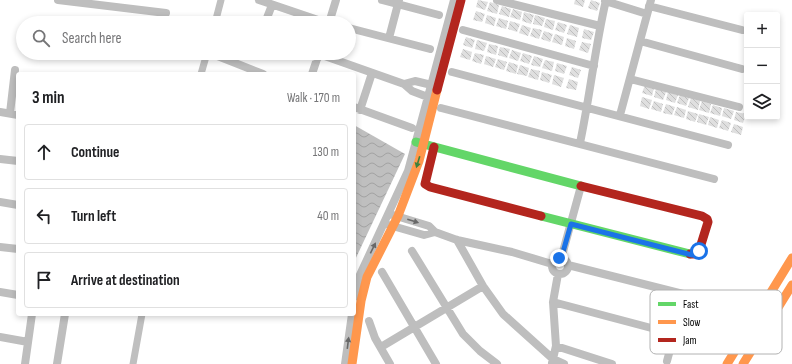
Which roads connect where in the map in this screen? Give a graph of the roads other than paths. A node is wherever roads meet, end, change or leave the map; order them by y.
1 (58, 0) edge
2 (259, 0) edge
3 (336, 0) edge
4 (382, 0) edge
5 (454, 0) edge
6 (461, 0) edge
7 (497, 0) edge
8 (606, 1) edge
9 (399, 2) edge
10 (272, 5) junction
11 (649, 6) edge
12 (166, 13) dead end
13 (439, 15) dead end
14 (268, 16) edge
15 (306, 16) edge
16 (330, 16) edge
17 (600, 26) junction
18 (356, 30) edge
19 (455, 30) junction
20 (742, 30) dead end
21 (389, 38) junction
22 (640, 41) junction
23 (430, 49) dead end
24 (228, 60) edge
25 (317, 60) edge
26 (334, 60) edge
27 (594, 66) junction
28 (742, 69) dead end
29 (15, 70) dead end
30 (258, 72) edge
31 (313, 72) edge
32 (452, 72) dead end
33 (372, 73) junction
34 (630, 79) junction
35 (404, 84) junction
36 (435, 86) junction
37 (432, 99) junction
38 (588, 107) junction
39 (739, 107) dead end
40 (441, 108) dead end
41 (357, 109) edge
42 (0, 112) edge
43 (14, 114) edge
44 (620, 115) junction
45 (412, 128) dead end
46 (420, 143) junction
47 (580, 143) junction
48 (728, 145) dead end
49 (434, 146) junction
50 (0, 159) edge
51 (16, 161) edge
52 (714, 178) dead end
53 (581, 186) junction
54 (0, 202) edge
55 (16, 205) edge
56 (393, 215) junction
57 (571, 224) junction
58 (389, 225) junction
59 (435, 232) junction
60 (457, 240) junction
61 (0, 247) edge
62 (16, 249) edge
63 (412, 251) dead end
64 (792, 258) edge
65 (561, 259) junction
66 (552, 264) junction
67 (568, 265) junction
68 (382, 272) dead end
69 (558, 274) junction
70 (792, 285) edge
71 (482, 286) junction
72 (667, 290) edge
73 (772, 290) edge
74 (0, 292) edge
75 (16, 295) edge
76 (357, 299) edge
77 (782, 301) edge
78 (553, 302) junction
79 (448, 307) junction
80 (32, 316) edge
81 (65, 316) edge
82 (369, 321) dead end
83 (353, 322) edge
84 (415, 326) junction
85 (650, 328) edge
86 (0, 337) edge
87 (28, 342) junction
88 (556, 346) junction
89 (381, 347) junction
90 (669, 354) edge
91 (733, 354) edge
92 (749, 354) edge
93 (667, 361) dead end
94 (552, 362) edge
95 (25, 364) edge
96 (57, 364) edge
97 (345, 364) edge
98 (352, 364) edge
99 (390, 364) edge
100 (436, 364) edge
101 (497, 364) edge
102 (564, 364) edge
103 (612, 364) edge
104 (727, 364) edge
105 (743, 364) edge

1 - 12 street
2 - 10 street
3 - 16 street
4 - 9 street
5 - 19 street
6 - 19 main road
7 - 17 street
8 - 11 street
8 - 17 street
9 - 13 street
9 - 21 street
10 - 14 street
10 - 15 street
11 - 20 street
11 - 22 street
17 - 27 street
18 - 21 street
19 - 27 street
19 - 36 main road
21 - 23 street
22 - 28 street
22 - 34 street
24 - 30 street
25 - 31 street
26 - 33 street
27 - 38 street
29 - 43 street
32 - 38 street
33 - 35 street
33 - 41 street
34 - 39 street
34 - 44 street
35 - 36 street
35 - 37 street
36 - 37 main road
37 - 46 main road
38 - 44 street
38 - 47 street
40 - 47 street
41 - 45 street
42 - 43 street
44 - 48 street
46 - 49 main road
46 - 56 main road
47 - 52 street
49 - 53 main road
49 - 57 main road
50 - 51 street
53 - 57 street
53 - 57 main road
54 - 55 street
56 - 58 main road
56 -> 59 street
57 - 65 street
58 - 59 street
58 - 76 main road
59 - 60 street
60 - 66 street
60 - 71 street
61 - 62 street
63 - 79 street
64 - 73 main road
65 - 66 street
65 - 67 street
66 - 69 street
67 - 69 street
67 - 72 street
68 - 84 street
69 - 78 street
70 - 77 main road
71 - 79 street
71 - 94 street
74 - 75 street
78 - 85 street
78 - 88 street
79 - 84 street
79 - 101 street
80 - 87 street
81 - 96 street
82 - 89 street
97 -> 83 street
83 - 98 main road
84 - 89 street
84 - 100 street
86 - 87 street
87 - 95 street
88 - 94 street
88 - 103 street
89 - 99 street
90 - 93 street
91 - 104 main road
92 - 105 main road
94 - 102 street

